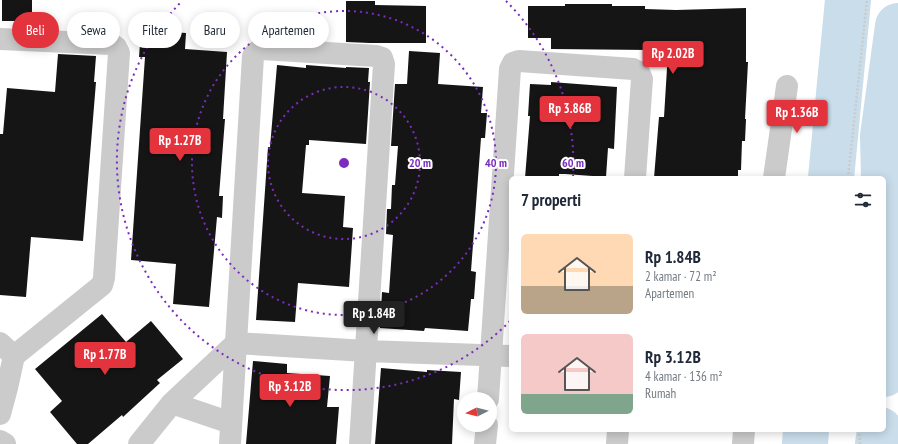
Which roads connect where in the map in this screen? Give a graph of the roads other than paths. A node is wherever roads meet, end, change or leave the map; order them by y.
1 (0, 39) edge
2 (787, 86) dead end
3 (635, 176) edge
4 (774, 176) edge
5 (236, 343) junction
6 (7, 349) edge
7 (366, 351) junction
8 (501, 356) edge
9 (490, 392) edge
10 (172, 403) junction
11 (0, 414) edge
12 (486, 432) edge
13 (618, 432) edge
14 (744, 432) edge
15 (230, 434) edge
16 (0, 441) edge
17 (5, 444) edge
18 (139, 444) edge
19 (360, 444) edge
20 (485, 444) edge
21 (617, 444) edge
22 (743, 444) edge

1 - 6 street
2 - 4 street
3 - 8 street
5 - 7 street
5 - 7 street
5 - 10 street
5 - 15 street
6 - 11 street
7 - 8 street
7 - 19 street
8 - 9 street
10 - 15 street
10 - 18 street
12 - 20 street
13 - 21 street
14 - 22 street
16 - 17 street

